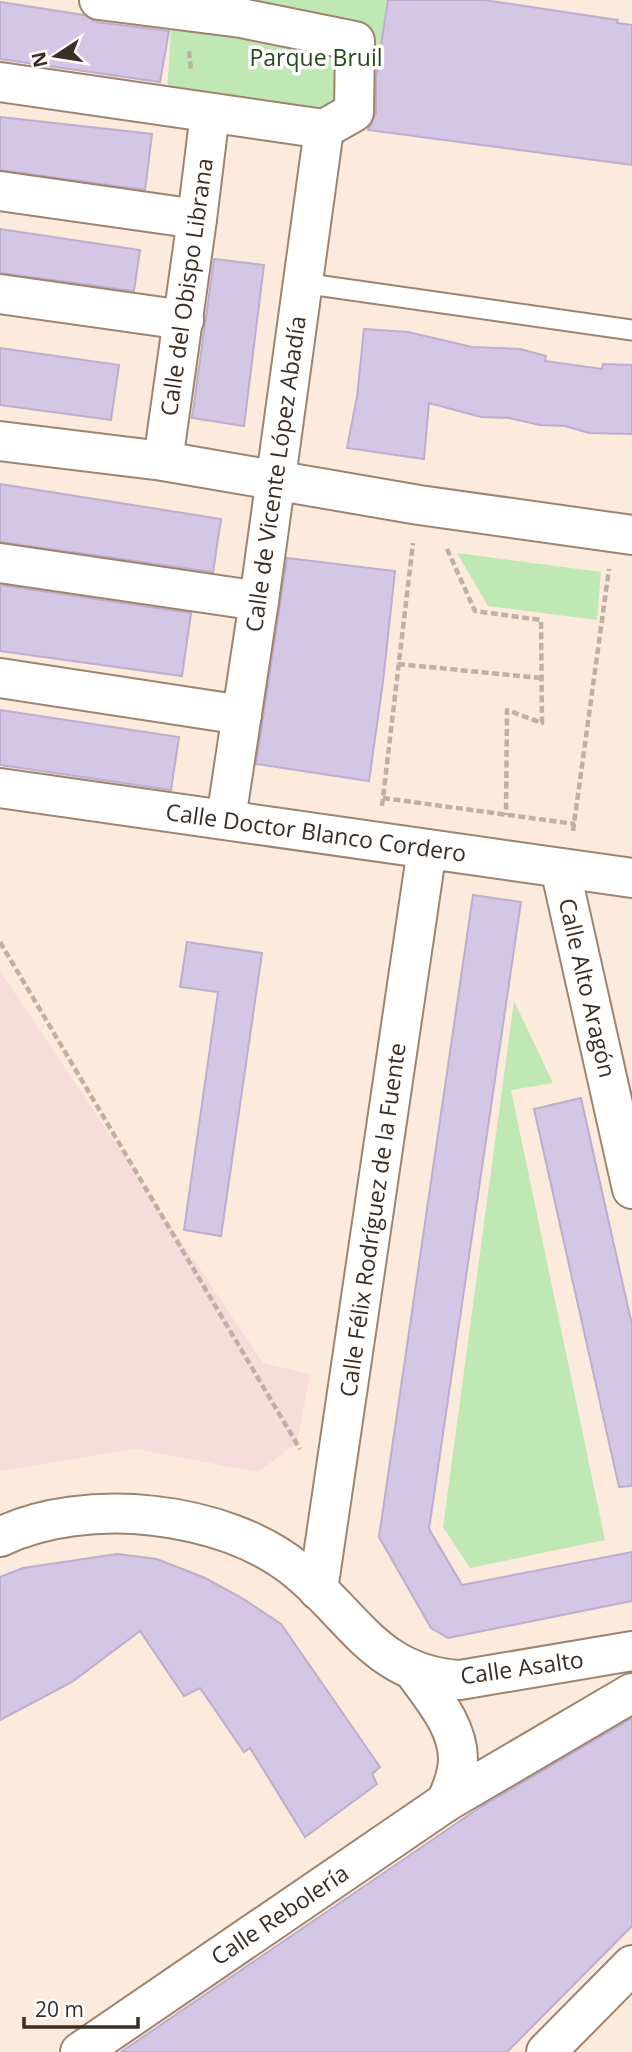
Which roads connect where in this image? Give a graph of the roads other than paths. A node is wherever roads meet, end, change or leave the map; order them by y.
1 (99, 0) edge
2 (0, 82) edge
3 (201, 111) junction
4 (324, 129) junction
5 (0, 191) edge
6 (197, 219) junction
7 (302, 283) junction
8 (0, 294) edge
9 (184, 320) junction
10 (632, 330) edge
11 (0, 440) edge
12 (163, 461) junction
13 (276, 480) junction
14 (623, 534) edge
15 (0, 563) edge
16 (259, 601) junction
17 (0, 678) edge
18 (242, 715) junction
19 (0, 788) edge
20 (226, 819) junction
21 (426, 849) junction
22 (560, 868) junction
23 (632, 878) edge
24 (632, 1189) edge
25 (0, 1537) edge
26 (318, 1590) junction
27 (632, 1651) edge
28 (413, 1670) junction
29 (632, 1693) edge
30 (446, 1802) junction
31 (632, 1965) edge
32 (80, 2052) edge
33 (546, 2052) edge

1 - 4 street
2 - 3 street
3 - 4 street
3 - 6 street, Calle del Obispo Librana
4 - 7 street, Calle de Vicente López Abadía
5 - 6 street
6 - 9 street, Calle del Obispo Librana
7 - 10 lane
7 - 13 street, Calle de Vicente López Abadía
8 - 9 street
9 - 12 street, Calle del Obispo Librana
11 - 12 street
12 - 13 street
13 - 14 street
13 - 16 street, Calle de Vicente López Abadía
15 - 16 street
16 - 18 street, Calle de Vicente López Abadía
17 - 18 street
18 - 20 street, Calle de Vicente López Abadía
19 - 20 street, Calle Doctor Blanco Cordero
20 - 21 street, Calle Doctor Blanco Cordero
21 - 22 street, Calle Doctor Blanco Cordero
21 - 26 street, Calle Félix Rodríguez de la Fuente
22 - 23 street, Calle Doctor Blanco Cordero
22 - 24 street, Calle Alto Aragón
25 - 26 street, Calle Asalto
26 - 28 street, Calle Asalto
27 - 28 street, Calle Asalto
28 - 30 street
29 - 30 street, Calle Rebolería
30 - 32 street, Calle Rebolería
31 - 33 street

